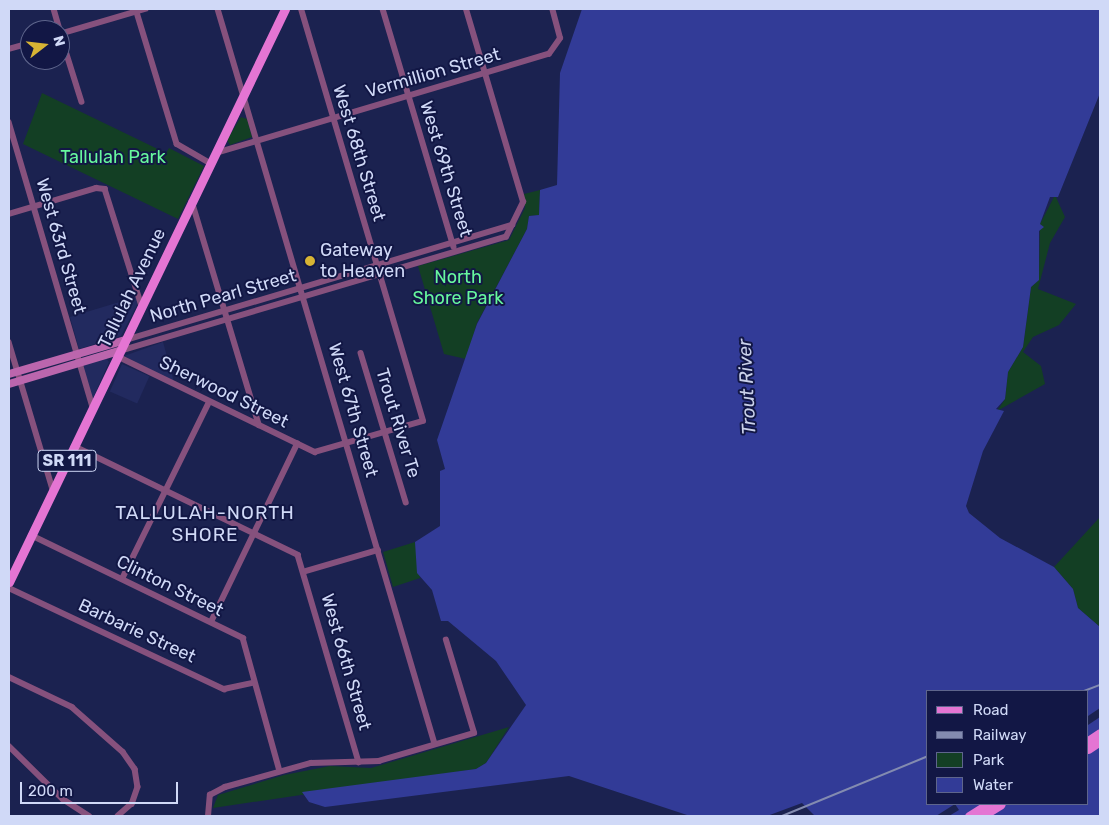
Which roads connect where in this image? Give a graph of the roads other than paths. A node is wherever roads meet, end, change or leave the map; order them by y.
1 (145, 9) edge
2 (218, 9) edge
3 (285, 9) edge
4 (301, 9) edge
5 (383, 9) edge
6 (466, 9) edge
7 (552, 9) edge
8 (136, 10) edge
9 (70, 29) edge
10 (70, 64) edge
11 (485, 74) junction
12 (244, 95) junction
13 (409, 96) junction
14 (82, 102) dead end
15 (333, 118) junction
16 (9, 122) edge
17 (258, 140) junction
18 (216, 153) junction
19 (210, 164) junction
20 (192, 201) junction
21 (34, 207) junction
22 (9, 214) edge
23 (512, 225) junction
24 (453, 244) junction
25 (455, 252) junction
26 (377, 265) junction
27 (380, 274) junction
28 (302, 288) junction
29 (304, 297) junction
30 (142, 306) junction
31 (225, 310) junction
32 (228, 319) junction
33 (125, 340) junction
34 (9, 342) edge
35 (361, 353) dead end
36 (78, 354) junction
37 (118, 354) junction
38 (80, 362) junction
39 (18, 372) junction
40 (9, 374) edge
41 (20, 380) junction
42 (9, 384) edge
43 (209, 402) junction
44 (93, 407) junction
45 (259, 425) junction
46 (385, 432) junction
47 (297, 444) junction
48 (347, 444) junction
49 (74, 446) junction
50 (53, 490) junction
51 (165, 490) junction
52 (406, 502) dead end
53 (254, 532) junction
54 (31, 535) junction
55 (378, 550) junction
56 (303, 572) junction
57 (122, 579) junction
58 (9, 582) edge
59 (9, 588) edge
60 (211, 622) junction
61 (446, 640) dead end
62 (9, 677) edge
63 (253, 683) junction
64 (1100, 733) edge
65 (1089, 740) edge
66 (1100, 741) edge
67 (436, 744) junction
68 (9, 746) edge
69 (1089, 748) edge
70 (359, 762) junction
71 (280, 772) junction
72 (986, 805) edge
73 (999, 805) edge
74 (88, 816) edge
75 (118, 816) edge
76 (208, 816) edge
77 (968, 816) edge
78 (982, 816) edge

1 - 8 street
2 - 12 street, West 67th Street
3 - 12 main road, Tallulah Avenue / SR 111
4 - 15 street, West 68th Street
5 - 13 street, West 69th Street
6 - 11 street
7 - 11 street, Vermillion Street
8 - 9 street
8 - 19 street
10 - 14 street
11 - 13 street, Vermillion Street
11 - 23 street
12 - 17 street, West 67th Street
12 - 18 main road, Tallulah Avenue / SR 111
13 - 15 street, Vermillion Street
13 - 24 street, West 69th Street
15 - 17 street, Vermillion Street
15 - 26 street, West 68th Street
16 - 21 street, West 63rd Street
17 - 18 street, Vermillion Street
17 - 28 street, West 67th Street
18 - 19 main road, Tallulah Avenue / SR 111
19 - 20 main road, Tallulah Avenue / SR 111
20 - 30 main road, Tallulah Avenue / SR 111
20 - 31 street
21 - 22 street
21 - 30 street
21 - 36 street, West 63rd Street
23 - 24 street, North Pearl Street
23 - 25 street, North Pearl Street
24 - 25 street, West 69th Street
24 - 26 street, North Pearl Street
25 - 27 street, North Pearl Street
26 - 27 street, West 68th Street
26 - 28 street, North Pearl Street
27 - 29 street, North Pearl Street
27 - 46 street, West 68th Street
28 - 29 street, West 67th Street
28 - 31 street, North Pearl Street
29 - 32 street, North Pearl Street
29 - 48 street, West 67th Street
30 - 33 main road, Tallulah Avenue / SR 111
31 - 32 street
31 - 33 street, North Pearl Street
32 - 37 street, North Pearl Street
32 - 45 street
33 - 36 street, North Pearl Street
33 - 37 main road, Tallulah Avenue / SR 111
34 - 39 street
35 - 46 street, Trout River Te
36 - 38 street, West 63rd Street
36 - 39 street, North Pearl Street
37 - 38 street, North Pearl Street
37 - 43 street, Sherwood Street
37 - 44 main road, Tallulah Avenue / SR 111
38 - 41 street, North Pearl Street
38 - 44 street, West 63rd Street
39 - 40 street, North Pearl Street
39 - 41 street
41 - 42 street, North Pearl Street
41 - 50 street
43 - 45 street, Sherwood Street
43 - 51 street
44 - 49 main road, Tallulah Avenue / SR 111
45 - 47 street, Sherwood Street
46 - 48 street
46 - 52 street, Trout River Te
47 - 48 street, Sherwood Street
47 - 53 street
48 - 55 street, West 67th Street
49 - 50 main road, Tallulah Avenue / SR 111
49 - 51 street, West 66th Street
50 - 54 main road, Tallulah Avenue / SR 111
51 - 53 street, West 66th Street
51 - 57 street
53 - 56 street, West 66th Street
53 - 60 street
54 - 57 street, Clinton Street
54 - 58 main road, Tallulah Avenue / SR 111
55 - 56 street
55 - 67 street, West 67th Street
56 - 70 street, West 66th Street
57 - 60 street, Clinton Street
59 - 63 street, Barbarie Street
60 - 63 street, Clinton Street
61 - 67 street
62 - 75 street
63 - 71 street
64 - 65 main road
66 - 69 main road
67 - 70 street
68 - 74 street
70 - 71 street
71 - 76 street
72 - 77 main road
73 - 78 main road

